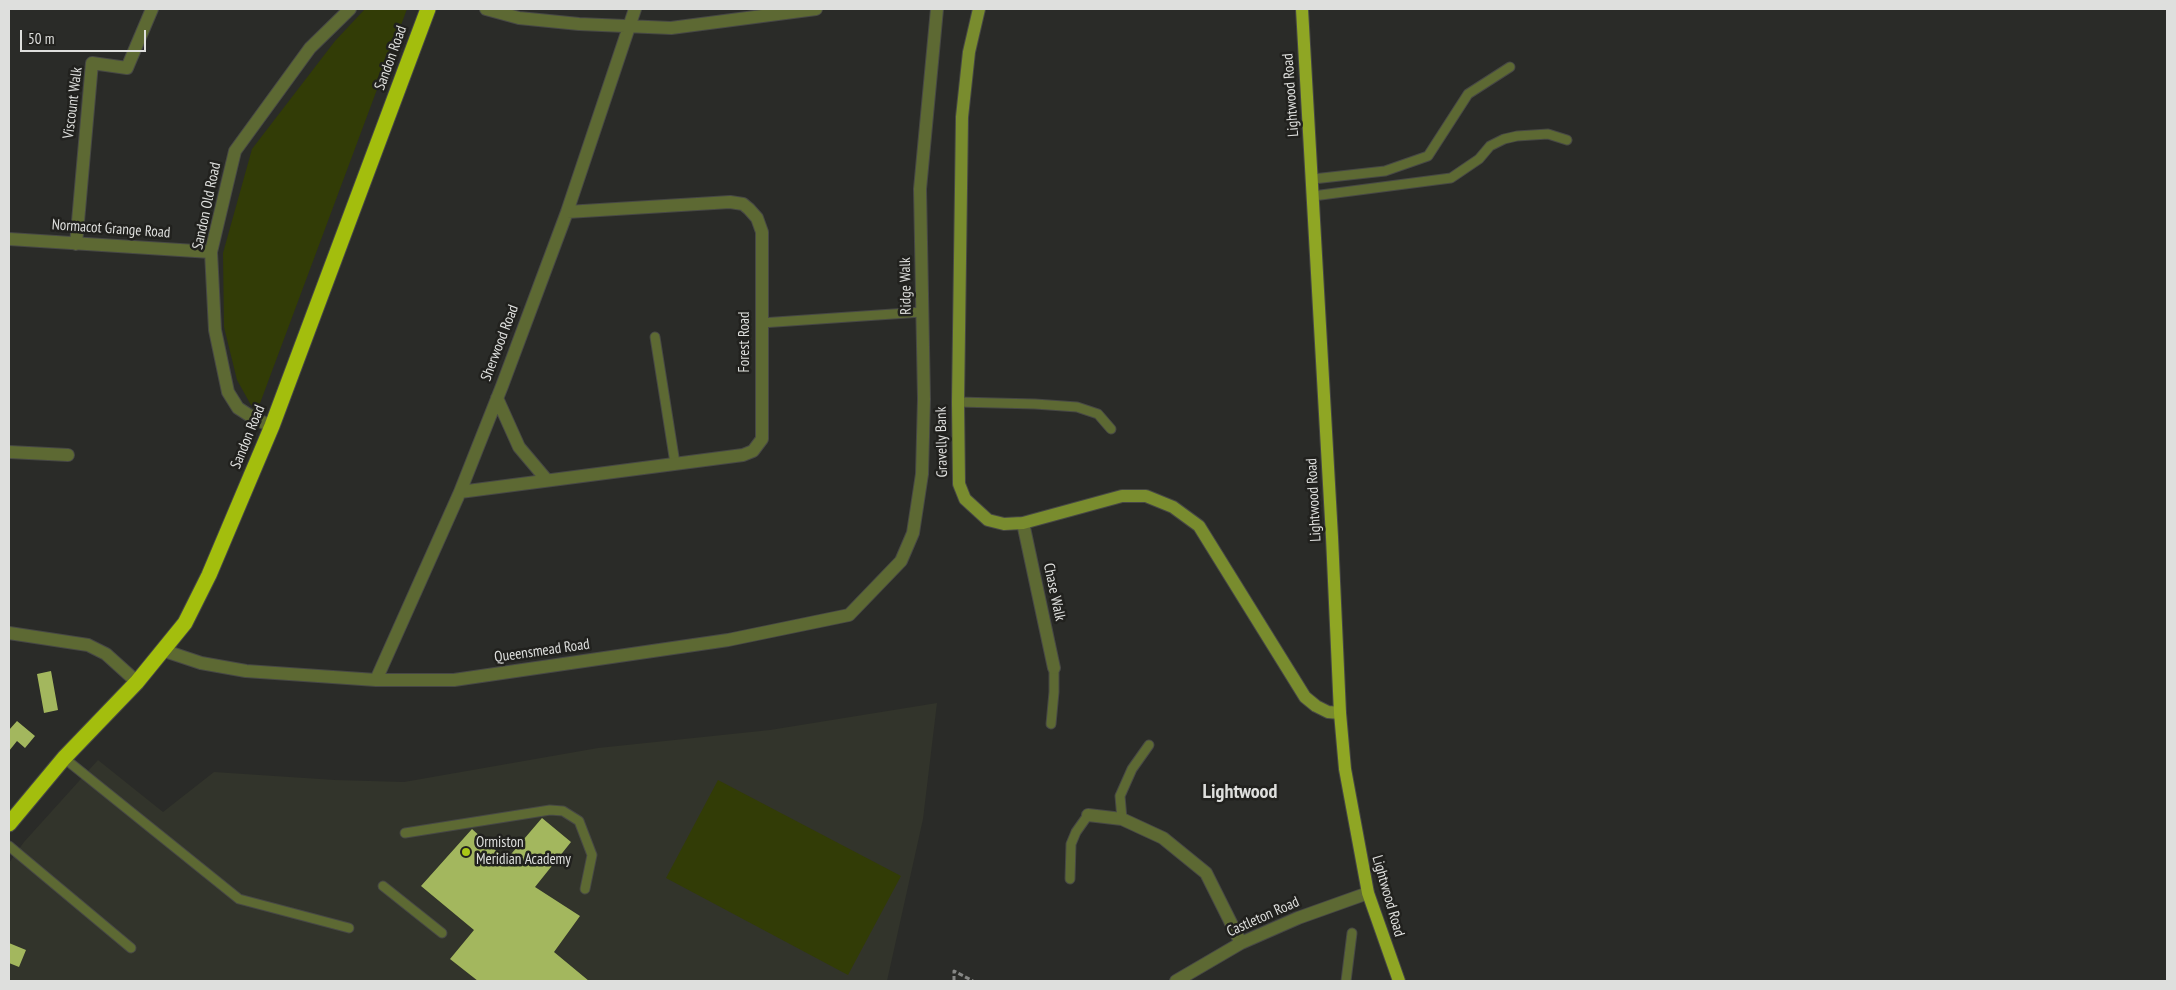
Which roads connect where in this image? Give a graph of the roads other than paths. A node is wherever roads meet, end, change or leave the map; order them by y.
1 (152, 9) edge
2 (350, 9) edge
3 (428, 9) edge
4 (486, 9) edge
5 (635, 9) edge
6 (816, 9) edge
7 (937, 9) edge
8 (979, 9) edge
9 (1302, 9) edge
10 (629, 27) junction
11 (1510, 67) dead end
12 (1566, 140) dead end
13 (1313, 179) junction
14 (1313, 196) junction
15 (567, 212) junction
16 (9, 239) edge
17 (76, 244) junction
18 (211, 252) junction
19 (922, 312) junction
20 (761, 324) junction
21 (655, 337) dead end
22 (497, 398) junction
23 (958, 402) junction
24 (272, 426) junction
25 (1111, 429) dead end
26 (9, 452) edge
27 (68, 455) dead end
28 (675, 463) junction
29 (546, 479) junction
30 (460, 492) junction
31 (1023, 523) junction
32 (901, 561) joint
33 (9, 633) edge
34 (164, 651) junction
35 (1054, 668) joint
36 (376, 680) junction
37 (137, 682) junction
38 (1340, 713) junction
39 (1051, 724) dead end
40 (1149, 745) dead end
41 (64, 758) junction
42 (1088, 816) joint
43 (1122, 819) junction
44 (9, 824) edge
45 (405, 834) dead end
46 (9, 846) edge
47 (1070, 879) dead end
48 (383, 886) dead end
49 (585, 890) dead end
50 (1368, 893) junction
51 (349, 928) dead end
52 (442, 933) dead end
53 (1352, 933) dead end
54 (1241, 943) junction
55 (131, 948) dead end
56 (1179, 980) edge
57 (1346, 981) edge
58 (1399, 981) edge

1 - 17 street, Viscount Walk
2 - 18 street, Sandon Old Road
3 - 24 highway, Sandon Road
4 - 10 street
5 - 10 street, Sherwood Road
6 - 10 street
7 - 19 street, Ridge Walk
8 - 23 street, Gravelly Bank
9 - 13 main road, Lightwood Road
10 - 15 street, Sherwood Road
11 - 13 lane
12 - 14 lane
13 - 14 main road, Lightwood Road
14 - 38 main road, Lightwood Road
15 - 20 street, Forest Road
15 - 22 street, Sherwood Road
16 - 17 street, Normacot Grange Road
17 - 18 street, Normacot Grange Road
18 - 24 street, Sandon Old Road
19 - 20 lane
19 - 32 street, Ridge Walk
20 - 28 street, Forest Road
21 - 28 lane
22 - 29 street
22 - 30 street, Sherwood Road
23 - 25 lane
23 - 31 street, Gravelly Bank
24 - 34 highway, Sandon Road
26 - 27 street
28 - 29 street, Forest Road
29 - 30 street, Forest Road
30 - 36 street, Sherwood Road
31 - 35 street, Chase Walk
31 - 38 street, Gravelly Bank
32 - 36 street, Queensmead Road
33 - 37 street
34 - 36 street, Queensmead Road
34 - 37 highway, Sandon Road
35 - 39 lane
37 - 41 highway, Sandon Road
38 - 50 main road, Lightwood Road
40 - 43 lane
41 - 44 highway, Sandon Road
41 - 51 lane
42 - 43 street
42 - 47 lane
43 - 54 street
45 - 49 lane
46 - 55 lane
48 - 52 lane
50 - 54 street, Castleton Road
50 - 58 main road, Lightwood Road
53 - 57 lane
54 - 56 street, Castleton Road

